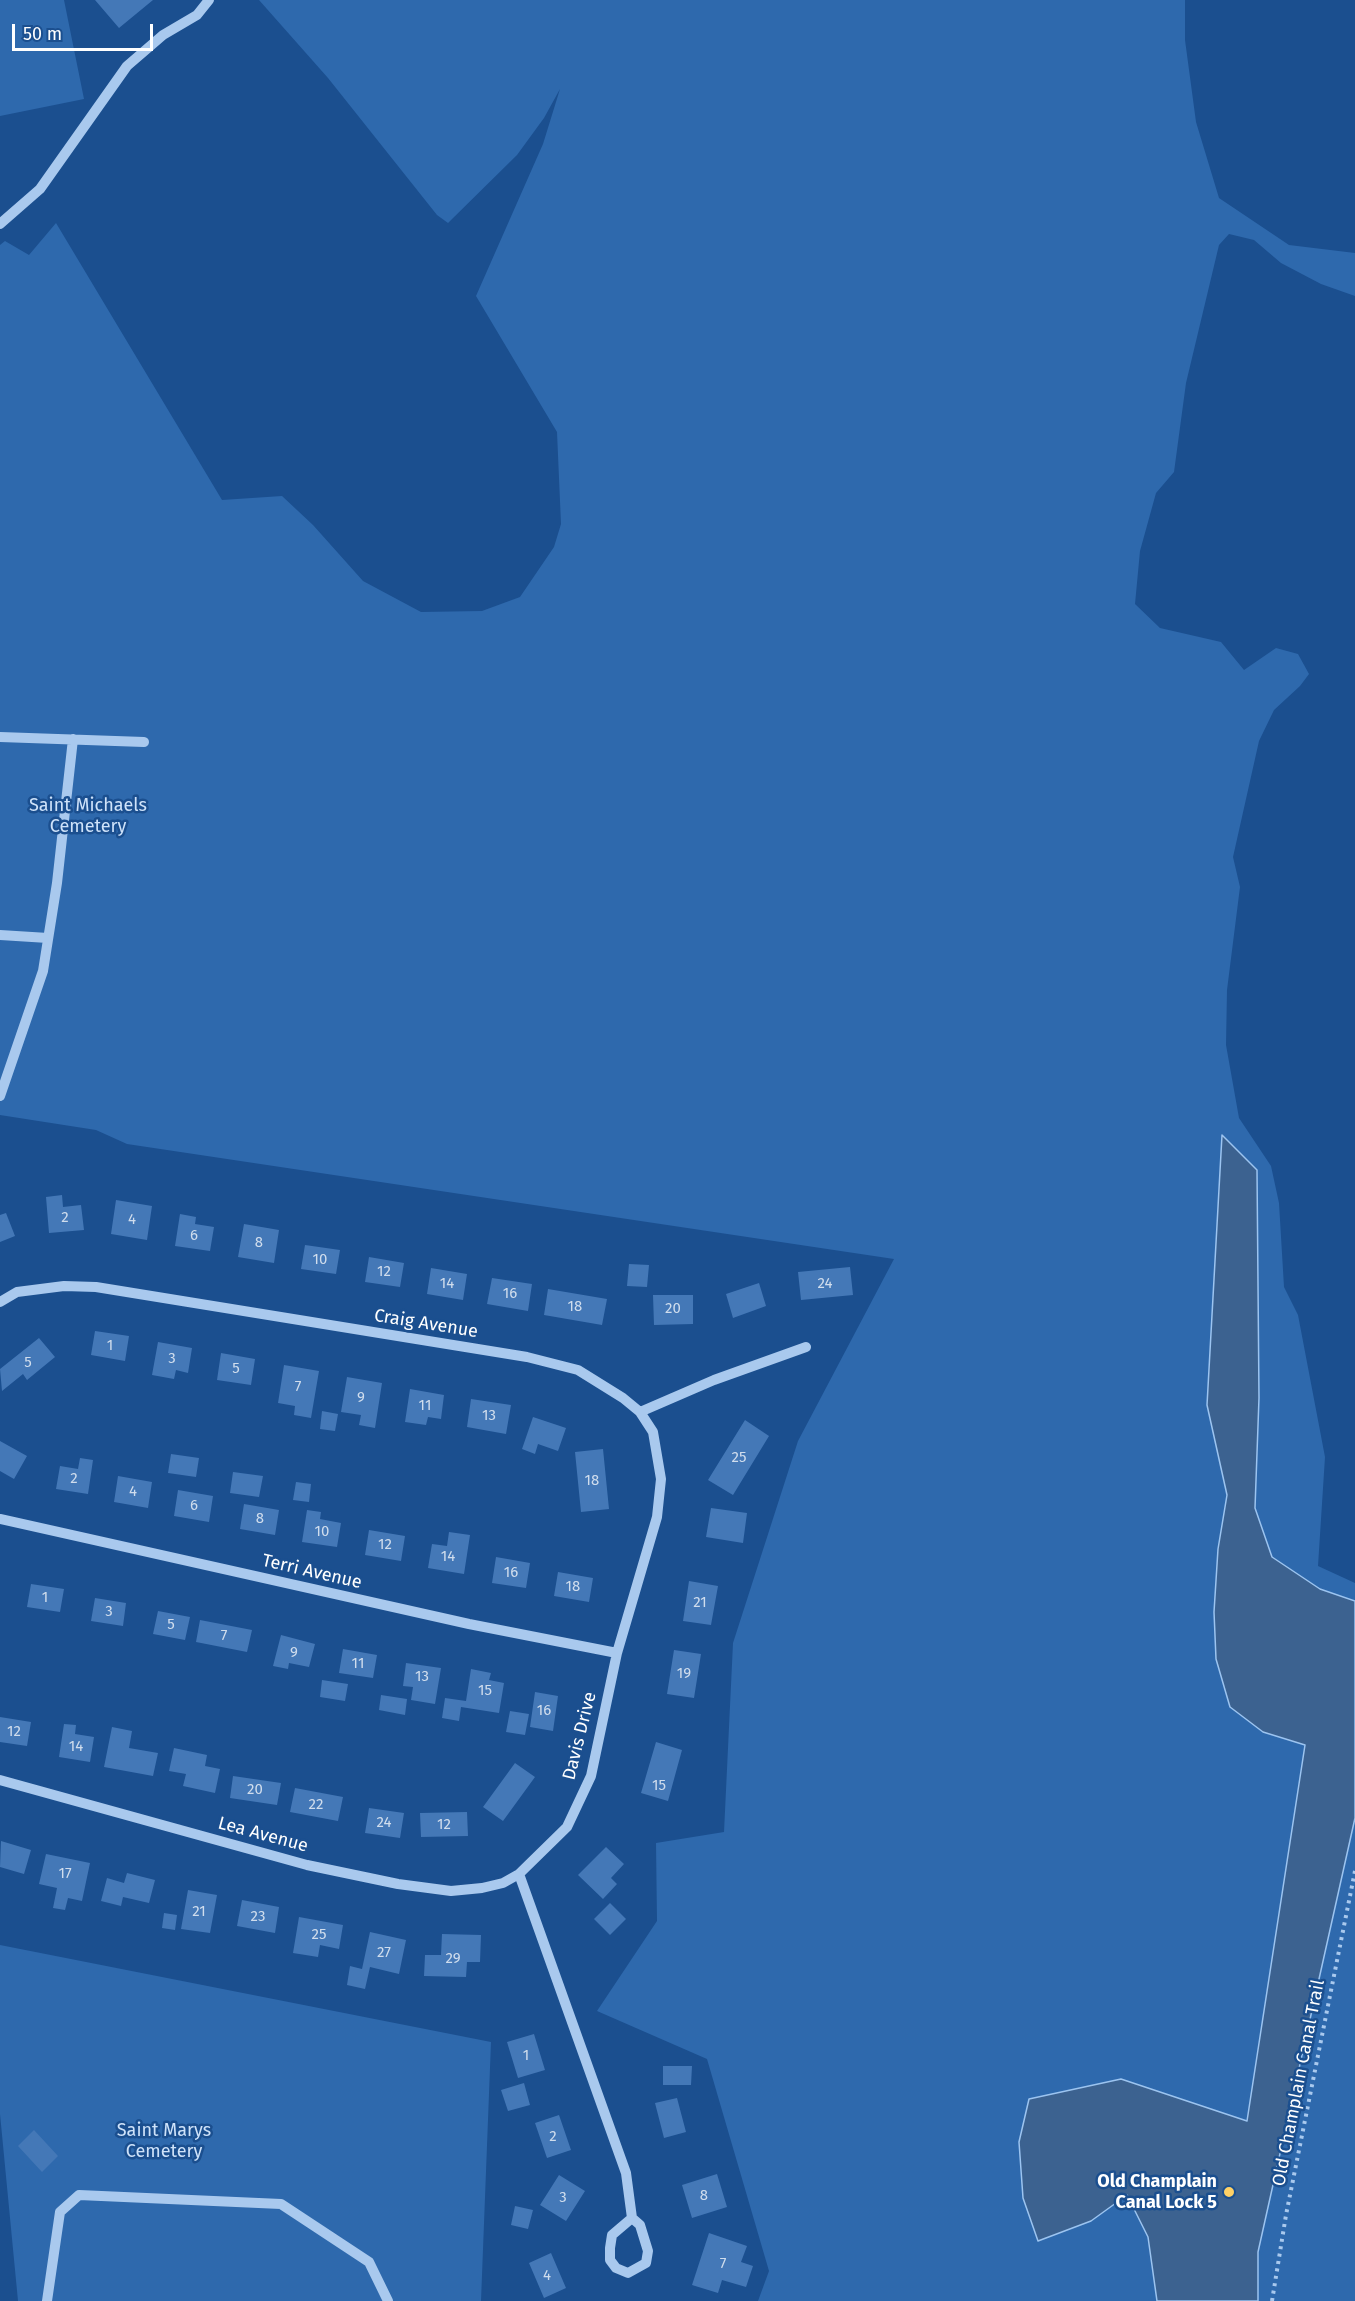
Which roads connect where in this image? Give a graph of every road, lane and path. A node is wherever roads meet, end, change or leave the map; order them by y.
1 (208, 0) edge
2 (0, 224) edge
3 (0, 736) edge
4 (73, 739) junction
5 (144, 742) dead end
6 (0, 935) edge
7 (48, 938) junction
8 (0, 1096) edge
9 (0, 1302) edge
10 (806, 1347) dead end
11 (640, 1412) junction
12 (0, 1519) edge
13 (617, 1653) junction
14 (0, 1779) edge
15 (1355, 1871) edge
16 (519, 1874) junction
17 (632, 2218) junction
18 (47, 2301) edge
19 (388, 2301) edge
20 (1272, 2301) edge

1 - 2 street
3 - 4 street
4 - 5 street
4 - 7 street
6 - 7 street
7 - 8 street
9 - 11 street, Craig Avenue
10 - 11 street
11 - 13 street, Davis Drive
12 - 13 street, Terri Avenue
13 - 16 street, Davis Drive
14 - 16 street, Lea Avenue
15 - 20 path, Old Champlain Canal Trail
16 - 17 street
17 - 17 street
18 - 19 street

